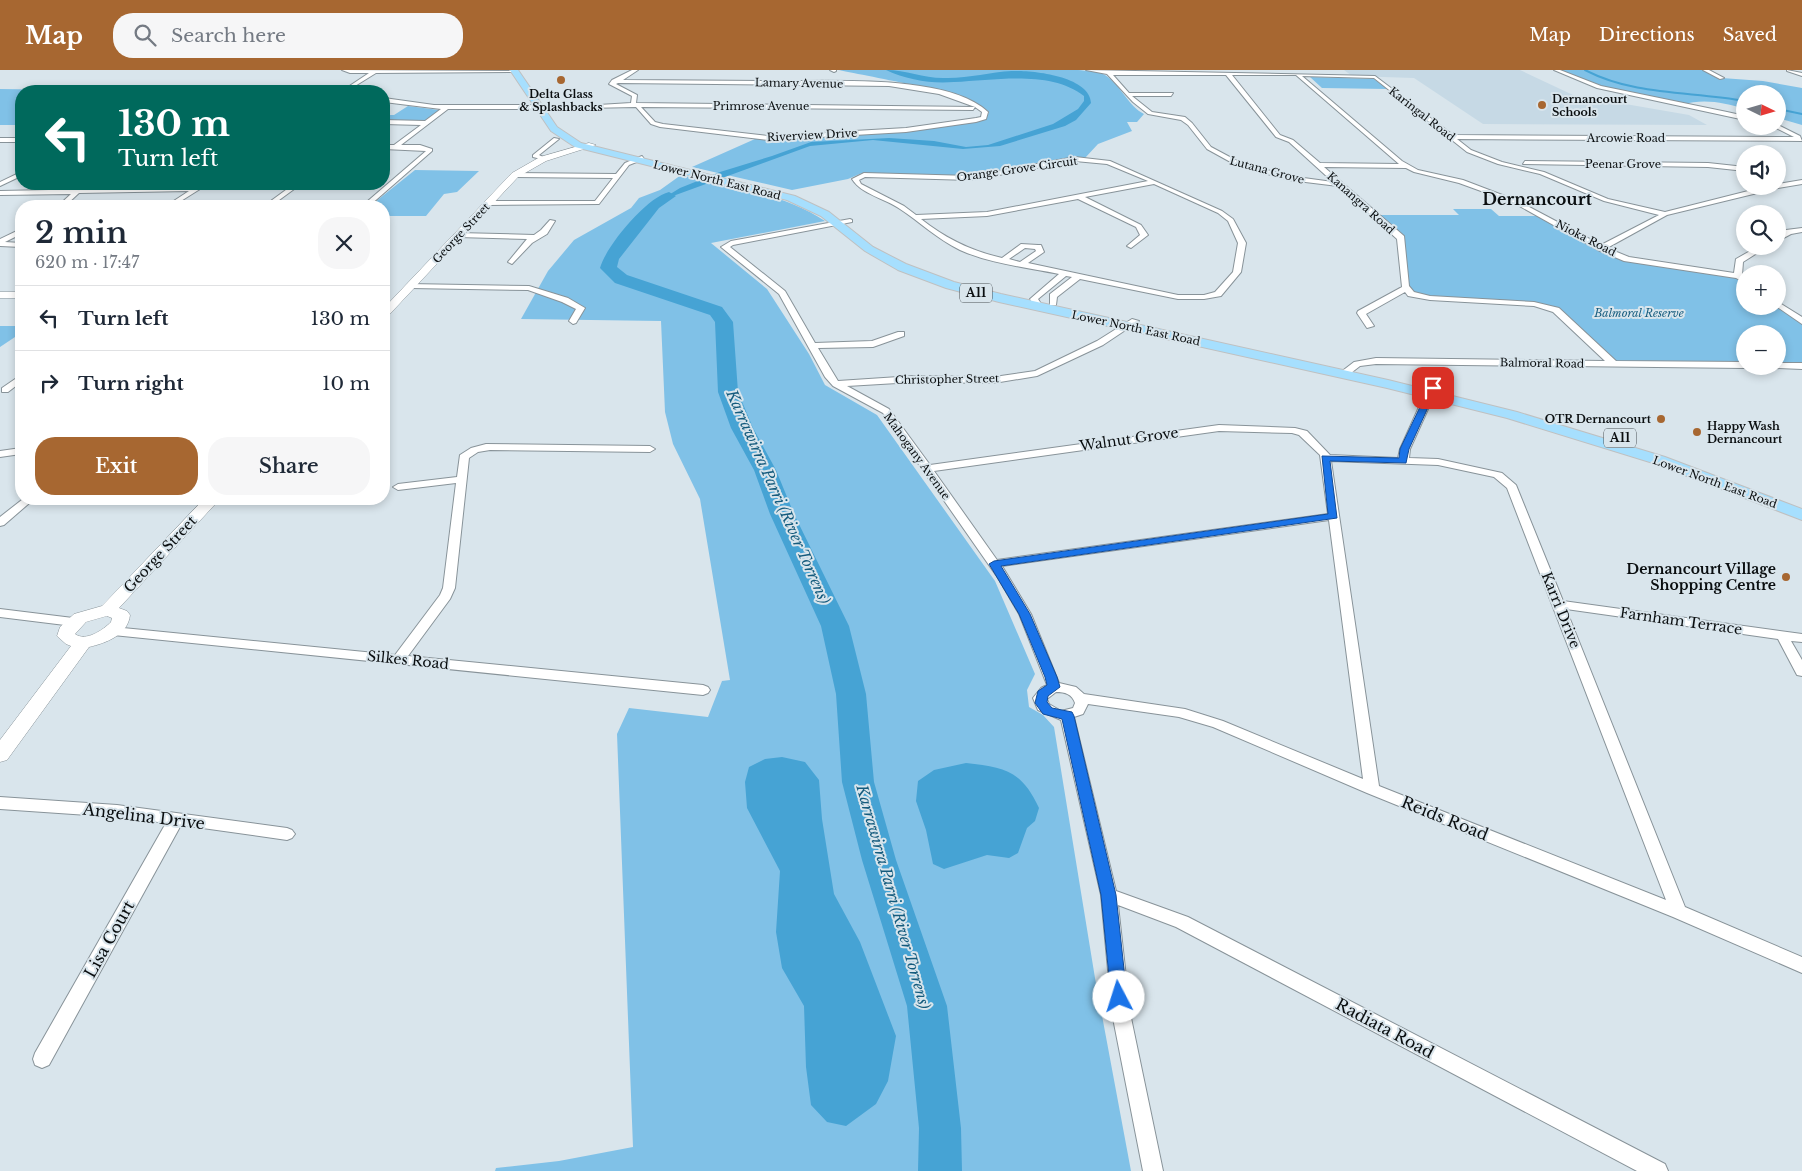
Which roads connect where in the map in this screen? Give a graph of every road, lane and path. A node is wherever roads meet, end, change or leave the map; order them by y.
1 (636, 70) edge
2 (1088, 70) edge
3 (1344, 70) edge
4 (1556, 70) edge
5 (1705, 70) edge
6 (1789, 70) edge
7 (344, 71) edge
8 (516, 71) edge
9 (375, 72) junction
10 (1109, 73) junction
11 (1228, 74) junction
12 (1297, 74) junction
13 (1802, 75) edge
14 (1352, 76) junction
15 (1722, 78) dead end
16 (614, 82) junction
17 (535, 83) dead end
18 (354, 85) edge
19 (1130, 94) junction
20 (1171, 94) dead end
21 (390, 101) edge
22 (635, 105) junction
23 (447, 107) junction
24 (545, 108) junction
25 (981, 108) junction
26 (1736, 115) edge
27 (390, 122) edge
28 (426, 123) junction
29 (1786, 131) edge
30 (1450, 137) junction
31 (556, 139) dead end
32 (1802, 139) edge
33 (0, 140) edge
34 (15, 140) edge
35 (572, 142) junction
36 (588, 146) junction
37 (390, 147) edge
38 (396, 147) junction
39 (543, 159) junction
40 (639, 159) junction
41 (1500, 163) junction
42 (1319, 165) junction
43 (1408, 166) junction
44 (1736, 168) edge
45 (515, 175) junction
46 (619, 176) junction
47 (15, 177) edge
48 (1154, 182) junction
49 (1802, 182) edge
50 (0, 184) edge
51 (390, 184) edge
52 (1340, 184) junction
53 (1788, 184) edge
54 (108, 190) edge
55 (194, 190) edge
56 (290, 190) edge
57 (384, 190) edge
58 (78, 192) junction
59 (0, 193) edge
60 (1741, 195) edge
61 (1080, 197) junction
62 (68, 200) edge
63 (179, 200) edge
64 (275, 200) edge
65 (372, 200) edge
66 (489, 203) junction
67 (1665, 214) junction
68 (914, 217) junction
69 (552, 222) dead end
70 (844, 222) junction
71 (1801, 231) edge
72 (15, 234) edge
73 (1786, 234) edge
74 (458, 235) junction
75 (534, 237) junction
76 (0, 243) edge
77 (15, 244) edge
78 (1131, 246) dead end
79 (1601, 248) junction
80 (1749, 255) edge
81 (1003, 260) junction
82 (512, 262) dead end
83 (1020, 265) junction
84 (1740, 265) edge
85 (1064, 274) junction
86 (1077, 276) junction
87 (1736, 278) edge
88 (411, 286) junction
89 (1406, 288) junction
90 (0, 294) edge
91 (15, 295) edge
92 (390, 299) edge
93 (398, 299) junction
94 (1036, 303) junction
95 (1053, 303) junction
96 (390, 308) edge
97 (1786, 310) edge
98 (1791, 314) junction
99 (1802, 314) edge
100 (573, 321) dead end
101 (1802, 321) edge
102 (1132, 324) junction
103 (1370, 326) dead end
104 (901, 334) dead end
105 (814, 346) junction
106 (1614, 364) junction
107 (1736, 365) edge
108 (1786, 366) edge
109 (1802, 366) edge
110 (1347, 371) junction
111 (15, 382) edge
112 (836, 384) junction
113 (5, 390) dead end
114 (1431, 391) junction
115 (650, 449) dead end
116 (15, 452) edge
117 (0, 454) edge
118 (1325, 456) junction
119 (1403, 461) junction
120 (927, 469) junction
121 (462, 479) junction
122 (398, 487) dead end
123 (1802, 504) edge
124 (22, 505) edge
125 (206, 505) edge
126 (1802, 515) edge
127 (1334, 516) junction
128 (0, 523) edge
129 (994, 564) junction
130 (1559, 604) junction
131 (108, 610) junction
132 (0, 613) edge
133 (73, 622) junction
134 (113, 631) junction
135 (1782, 635) junction
136 (1802, 638) edge
137 (83, 642) junction
138 (399, 659) junction
139 (1802, 672) edge
140 (1054, 687) junction
141 (703, 690) dead end
142 (1081, 698) junction
143 (1067, 716) junction
144 (0, 755) edge
145 (1372, 789) junction
146 (0, 803) edge
147 (176, 820) junction
148 (287, 834) dead end
149 (1109, 895) junction
150 (1679, 912) junction
151 (1802, 965) edge
152 (42, 1059) dead end
153 (1153, 1171) edge
154 (1658, 1171) edge

1 - 16 street
2 - 10 street, Karingal Road
3 - 14 street
4 - 26 street
5 - 15 street
6 - 13 street
7 - 9 street
8 - 9 street
8 - 24 main road, Lower North East Road / A11
9 - 18 street
10 - 11 street, Karingal Road
10 - 19 street, Lutana Grove
11 - 12 street, Karingal Road
11 - 42 street, Kanangra Road
12 - 14 street, Karingal Road
12 - 43 street, Nioka Road
14 - 30 street, Karingal Road
16 - 22 street
16 - 25 street, Lamary Avenue
17 - 24 main road, Lower North East Road / A11
19 - 20 street
19 - 52 street, Lutana Grove
21 - 23 street, Primrose Avenue
22 - 24 street, Primrose Avenue
22 - 25 street, Primrose Avenue
22 - 25 street, Riverview Drive
23 - 24 street, Primrose Avenue
23 - 28 street
24 - 35 main road, Lower North East Road / A11
24 - 36 main road, Lower North East Road / A11
27 - 28 street
28 - 38 street
29 - 32 street
30 - 32 street, Arcowie Road
30 - 41 street, Karingal Road
31 - 39 street
33 - 34 street
35 - 36 main road, Lower North East Road / A11
35 - 39 street, George Street
36 - 39 street, George Street
36 - 40 main road, Lower North East Road / A11
37 - 38 street
38 - 51 street
39 - 45 street, George Street
40 - 46 street
40 - 70 main road, Lower North East Road / A11
41 - 44 street, Peenar Grove
41 - 67 street, Karingal Road
42 - 43 street
42 - 52 street, Kanangra Road
43 - 79 street, Nioka Road
45 - 46 street
45 - 66 street, George Street
46 - 66 street
47 - 50 street
48 - 61 street
48 - 68 street, Orange Grove Circuit
48 - 86 street, Orange Grove Circuit
49 - 53 street
52 - 89 street, Kanangra Road
54 - 58 street
55 - 63 street
56 - 64 street
57 - 65 street
58 - 59 street
58 - 62 street
60 - 67 street
61 - 68 street
61 - 78 street
66 - 74 street, George Street
67 - 79 street
68 - 81 street, Orange Grove Circuit
69 - 75 street
70 - 94 main road, Lower North East Road / A11
70 - 105 street, Mahogany Avenue
71 - 73 street
72 - 76 street
74 - 75 street
74 - 88 street, George Street
75 - 82 street
76 - 77 street
79 - 87 street, Nioka Road
80 - 84 street
81 - 83 street, Orange Grove Circuit
81 - 83 street
83 - 85 street, Orange Grove Circuit
85 - 86 street, Orange Grove Circuit
85 - 94 street
86 - 95 street
88 - 93 street, George Street
88 - 100 street
89 - 103 street
89 - 106 street
90 - 91 street
92 - 93 street
93 - 96 street, George Street
94 - 95 main road, Lower North East Road / A11
94 - 102 main road, Lower North East Road / A11
95 - 102 main road, Lower North East Road / A11
97 - 98 street
98 - 99 street
98 - 101 street
102 - 110 main road, Lower North East Road / A11
102 - 112 street, Christopher Street
104 - 105 street
105 - 112 street, Mahogany Avenue
106 - 107 street, Balmoral Road
106 - 110 street, Balmoral Road
108 - 109 street
110 - 114 main road, Lower North East Road / A11
111 - 113 street
112 - 120 street, Mahogany Avenue
114 - 119 street
114 - 123 main road, Lower North East Road / A11
114 - 126 main road, Lower North East Road / A11
115 - 121 street
116 - 117 street
118 - 119 street, Karri Drive
118 - 120 street, Walnut Grove
118 - 127 street
119 - 130 street, Karri Drive
120 - 129 street, Mahogany Avenue
121 - 122 street
121 - 138 street
124 - 128 street
125 - 131 street, George Street
127 - 129 street
127 - 145 street
129 - 140 street, Mahogany Avenue
130 - 135 street, Farnham Terrace
130 - 150 street, Karri Drive
131 - 133 street
131 - 134 street
132 - 133 street
133 - 137 street
134 - 137 street
134 - 138 street, Silkes Road
135 - 136 street, Farnham Terrace
135 - 139 street
137 - 144 street
138 - 141 street, Silkes Road
140 - 142 street
140 - 143 street
142 - 143 street
142 - 145 street, Reids Road
143 - 149 street
145 - 150 street, Reids Road
146 - 147 street, Angelina Drive
147 - 148 street, Angelina Drive
147 - 152 street, Lisa Court
149 - 153 street
149 - 154 street, Radiata Road
150 - 151 street, Reids Road

